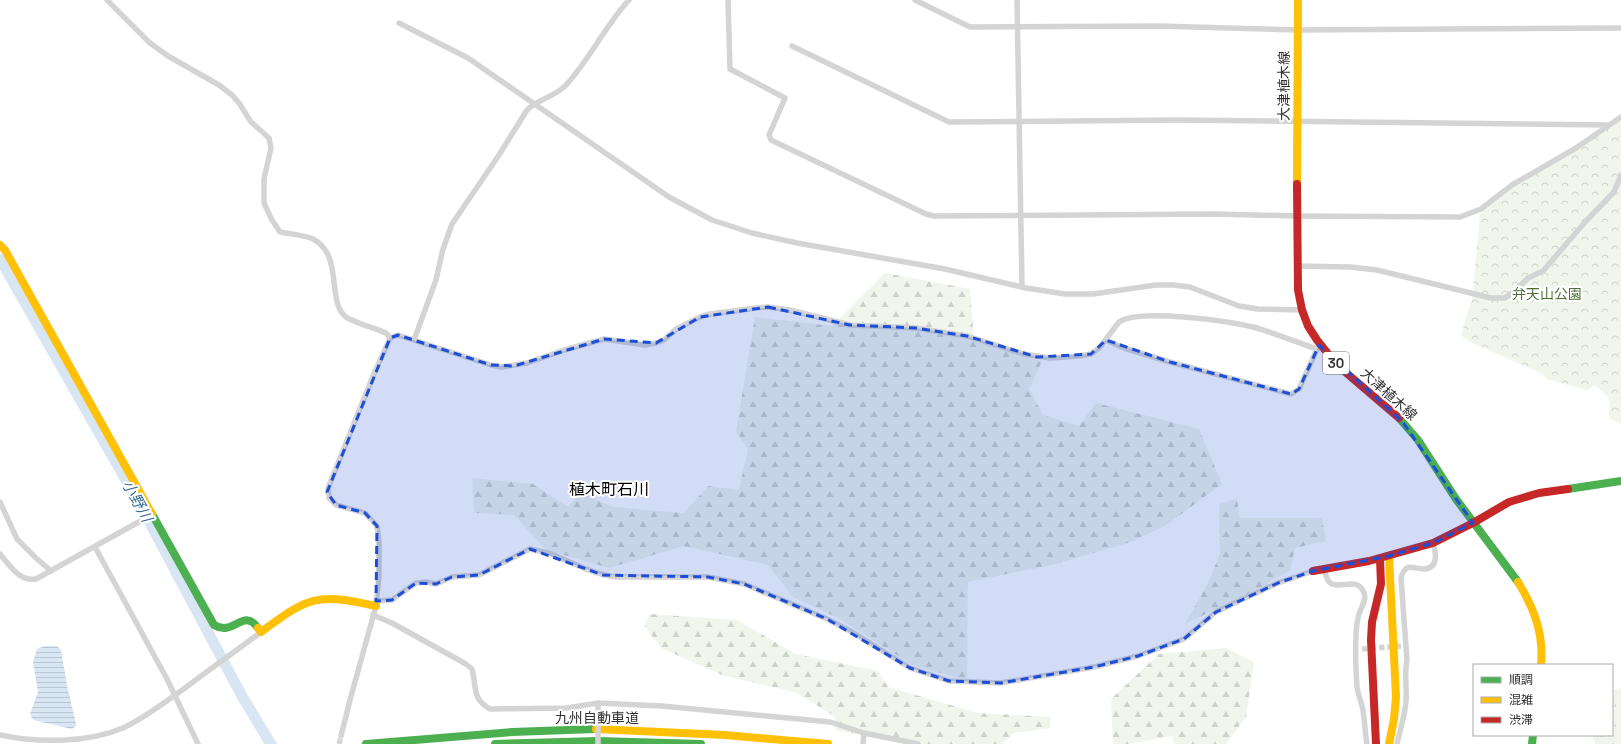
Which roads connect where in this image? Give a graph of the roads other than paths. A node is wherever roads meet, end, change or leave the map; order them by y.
1 (107, 0) edge
2 (628, 0) edge
3 (728, 0) edge
4 (915, 0) edge
5 (1017, 0) edge
6 (1298, 0) edge
7 (399, 23) dead end
8 (1018, 26) junction
9 (1621, 28) edge
10 (1298, 30) junction
11 (792, 46) dead end
12 (534, 104) junction
13 (1621, 117) edge
14 (1020, 121) junction
15 (1297, 121) junction
16 (1608, 125) junction
17 (1621, 175) edge
18 (1021, 216) junction
19 (1296, 216) junction
20 (0, 245) edge
21 (1297, 266) junction
22 (1022, 287) junction
23 (1302, 310) junction
24 (390, 338) junction
25 (414, 340) junction
26 (1106, 340) junction
27 (1318, 347) junction
28 (1621, 481) edge
29 (0, 502) edge
30 (151, 515) junction
31 (1473, 523) junction
32 (1433, 542) junction
33 (95, 547) junction
34 (0, 554) edge
35 (1389, 556) junction
36 (1380, 558) junction
37 (1325, 569) junction
38 (51, 571) junction
39 (1313, 571) joint
40 (376, 603) junction
41 (373, 615) junction
42 (261, 632) junction
43 (1541, 664) edge
44 (175, 695) junction
45 (598, 703) junction
46 (864, 733) junction
47 (0, 736) edge
48 (341, 736) tunnel mouth
49 (198, 744) edge
50 (366, 744) edge
51 (495, 744) edge
52 (598, 744) edge
53 (701, 744) edge
54 (828, 744) edge
55 (862, 744) edge
56 (918, 744) edge
57 (1366, 744) edge
58 (1376, 744) edge
59 (1389, 744) edge
60 (1397, 744) edge

1 - 24 street
2 - 12 street
3 - 18 street
4 - 8 street
5 - 8 street
6 - 10 main road, 大津植木線 / 30
7 - 12 street
8 - 10 street
8 - 14 street
9 - 10 street
10 - 15 main road, 大津植木線 / 30
11 - 14 street
12 - 22 street
12 - 25 street
13 - 16 street
14 - 15 street
14 - 18 street
15 - 16 street
15 - 19 main road, 大津植木線 / 30
16 - 19 street
17 - 21 street
18 - 19 street
18 - 22 street
19 - 21 main road, 大津植木線 / 30
20 - 30 main road
21 - 23 main road, 大津植木線 / 30
22 - 23 street
23 - 27 main road, 大津植木線 / 30
24 - 25 street
24 - 40 street
25 - 26 street
26 - 27 street
26 - 27 street
27 - 31 main road, 大津植木線 / 30
28 - 31 main road
29 - 38 street
30 - 33 street
30 - 42 main road
31 - 32 main road
31 - 43 main road, 大津植木線 / 30
32 - 35 main road
32 - 60 street
33 - 38 street
33 - 44 street
34 - 38 street
35 - 36 main road
35 - 59 main road
36 - 37 main road
36 - 58 main road
37 - 39 main road
37 - 57 street
39 - 40 street
40 - 41 street
40 - 42 main road
41 - 45 street
41 - 48 street
42 - 44 street
44 - 47 street
44 - 49 street
45 - 46 street
45 - 52 street, bridge
46 - 55 street
46 - 56 street
50 - 54 main road, 九州自動車道
51 - 53 main road, 九州自動車道

